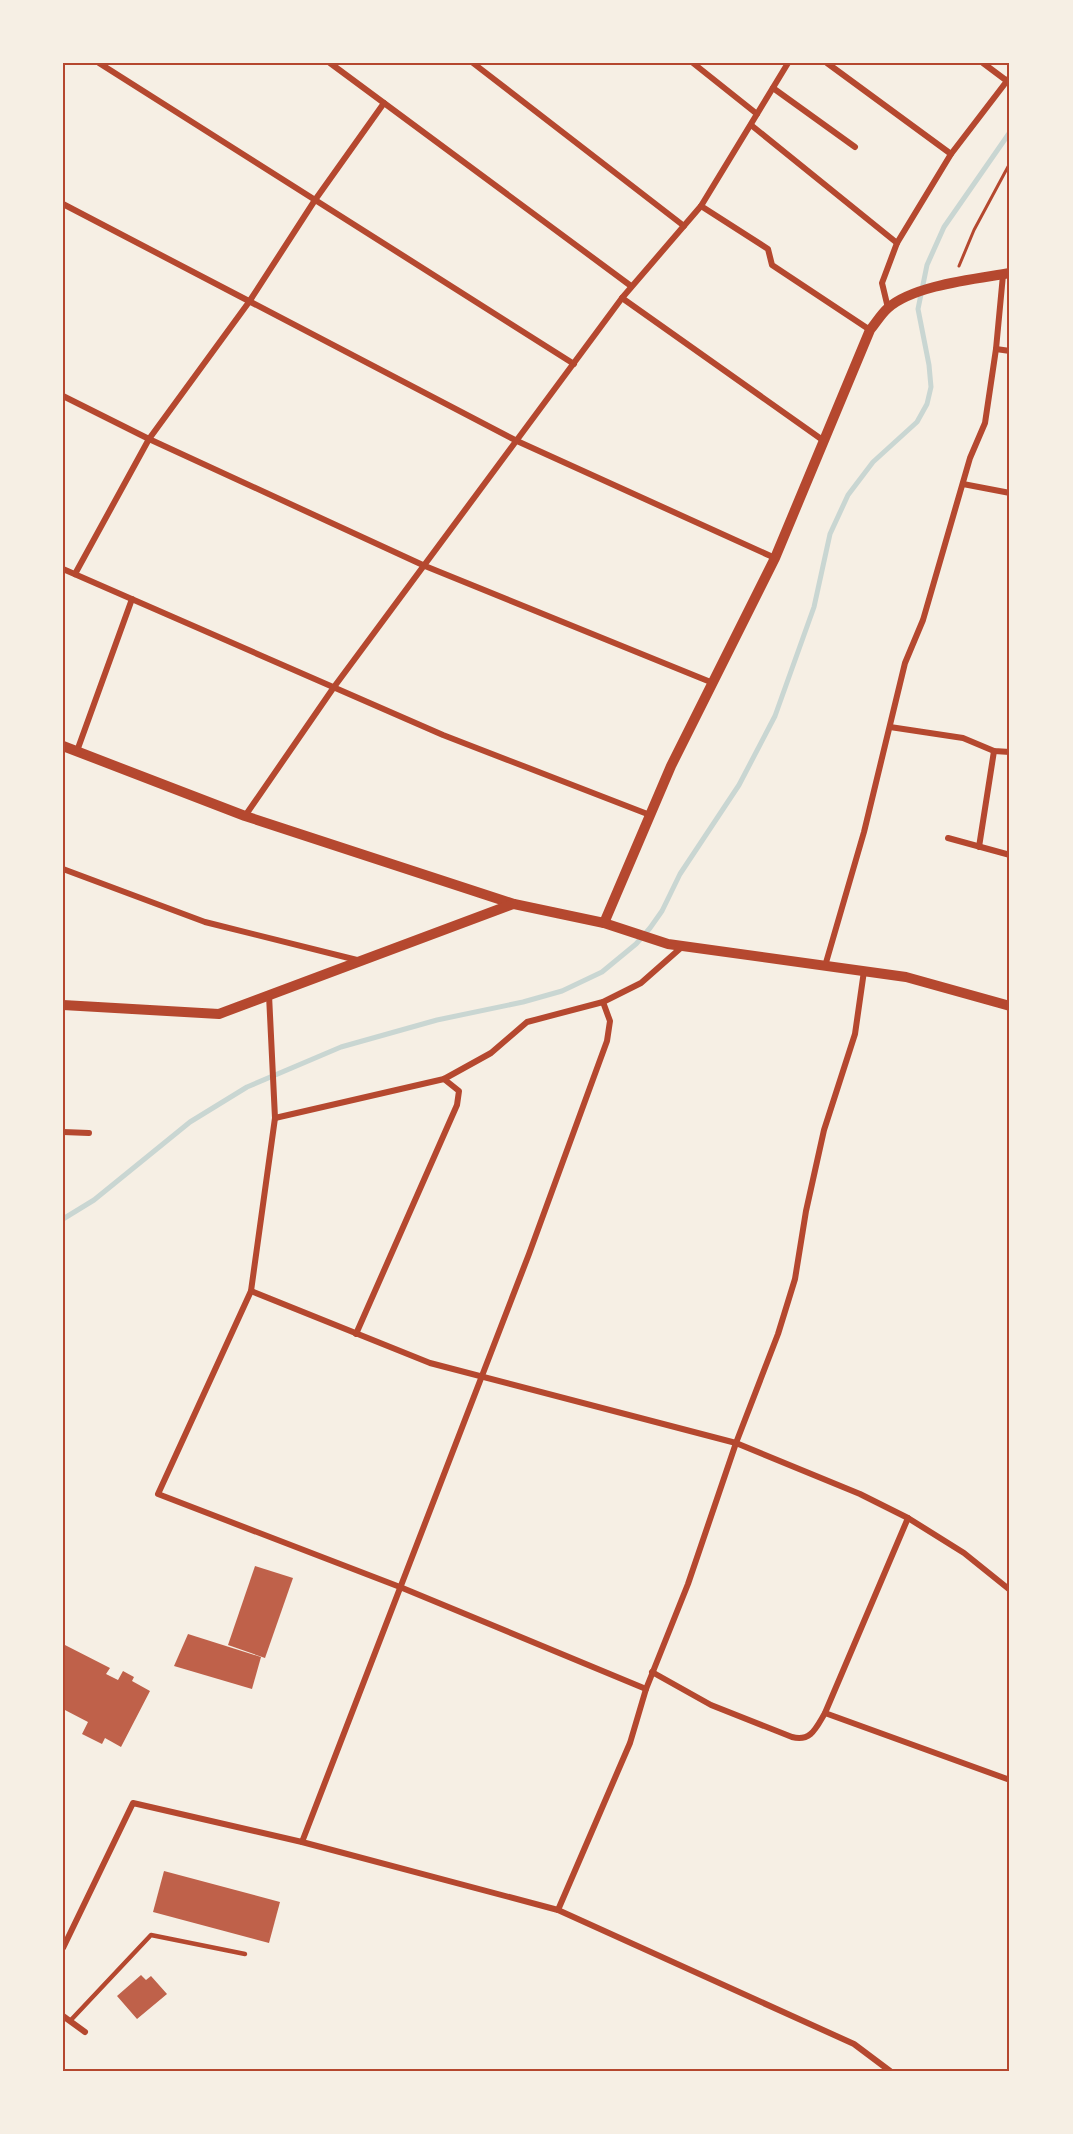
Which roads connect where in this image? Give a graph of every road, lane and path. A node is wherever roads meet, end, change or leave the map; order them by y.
1 (99, 63) edge
2 (330, 63) edge
3 (473, 63) edge
4 (693, 63) edge
5 (788, 63) edge
6 (827, 63) edge
7 (983, 63) edge
8 (1008, 79) edge
9 (773, 88) junction
10 (384, 104) junction
11 (757, 114) junction
12 (751, 124) junction
13 (855, 147) dead end
14 (951, 154) junction
15 (1010, 163) edge
16 (315, 200) junction
17 (63, 204) edge
18 (701, 206) junction
19 (684, 226) junction
20 (897, 243) junction
21 (1006, 274) edge
22 (955, 283) junction
23 (631, 286) junction
24 (622, 298) junction
25 (249, 302) junction
26 (888, 308) junction
27 (870, 330) junction
28 (996, 349) junction
29 (1010, 351) edge
30 (574, 364) junction
31 (63, 396) edge
32 (149, 439) junction
33 (517, 441) junction
34 (824, 441) junction
35 (963, 484) junction
36 (1010, 493) edge
37 (775, 558) junction
38 (425, 566) junction
39 (63, 568) edge
40 (75, 574) junction
41 (132, 599) junction
42 (713, 683) junction
43 (334, 687) junction
44 (890, 727) junction
45 (63, 746) edge
46 (77, 751) junction
47 (994, 751) junction
48 (1010, 752) edge
49 (650, 815) junction
50 (245, 816) junction
51 (948, 838) dead end
52 (979, 847) junction
53 (1010, 855) edge
54 (63, 868) edge
55 (514, 903) junction
56 (603, 923) junction
57 (683, 946) junction
58 (359, 961) junction
59 (825, 966) junction
60 (864, 971) junction
61 (268, 995) junction
62 (603, 1002) junction
63 (63, 1005) edge
64 (1010, 1006) edge
65 (444, 1079) junction
66 (275, 1118) junction
67 (63, 1132) edge
68 (89, 1133) dead end
69 (251, 1291) junction
70 (356, 1334) junction
71 (482, 1374) junction
72 (736, 1443) junction
73 (908, 1518) junction
74 (400, 1587) junction
75 (1010, 1590) edge
76 (652, 1672) junction
77 (646, 1689) junction
78 (825, 1713) junction
79 (1010, 1780) edge
80 (302, 1842) junction
81 (558, 1910) junction
82 (63, 1948) edge
83 (245, 1954) dead end
84 (63, 2016) edge
85 (70, 2021) junction
86 (85, 2032) dead end
87 (890, 2071) edge

1 - 16 street
2 - 10 street
3 - 19 street
4 - 11 street
5 - 9 street
6 - 14 street
7 - 8 street
8 - 14 street
9 - 11 street
9 - 13 street
10 - 16 street
10 - 23 street
11 - 12 street
12 - 18 street
12 - 20 street
14 - 20 street
15 - 22 path
16 - 25 street
16 - 30 street
17 - 25 street
18 - 19 street
18 - 27 street
19 - 23 street
20 - 26 street
21 - 22 street
21 - 28 street
22 - 26 street
23 - 24 street
24 - 30 street
24 - 34 street
25 - 32 street
25 - 33 street
26 - 27 street
27 - 34 street
28 - 29 street
28 - 35 street
30 - 33 street
31 - 32 street
32 - 38 street
32 - 40 street
33 - 37 street
33 - 38 street
34 - 37 street
35 - 36 street
35 - 44 street
37 - 42 street
38 - 42 street
38 - 43 street
39 - 40 street
40 - 41 street
41 - 43 street
41 - 46 street
42 - 49 street
43 - 49 street
43 - 50 street
44 - 47 street
44 - 59 street
45 - 46 street
46 - 50 street
47 - 48 street
47 - 52 street
49 - 56 street
50 - 55 street
51 - 52 street
52 - 53 street
54 - 58 street
55 - 56 street
55 - 58 street
56 - 57 street
57 - 59 street
57 - 62 street
58 - 61 street
59 - 60 street
60 - 64 street
60 - 72 street
61 - 63 street
61 - 66 street
62 - 65 street
62 - 71 street
65 - 66 street
65 - 70 street
66 - 69 street
67 - 68 street
69 - 70 street
69 - 74 street
70 - 71 street
71 - 72 street
71 - 74 street
72 - 73 street
72 - 76 street
73 - 75 street
73 - 78 street
74 - 77 street
74 - 80 street
76 - 77 street
76 - 78 street
77 - 81 street
78 - 79 street
80 - 81 street
80 - 82 street
81 - 87 street
83 - 85 lane
84 - 85 street
85 - 86 street

